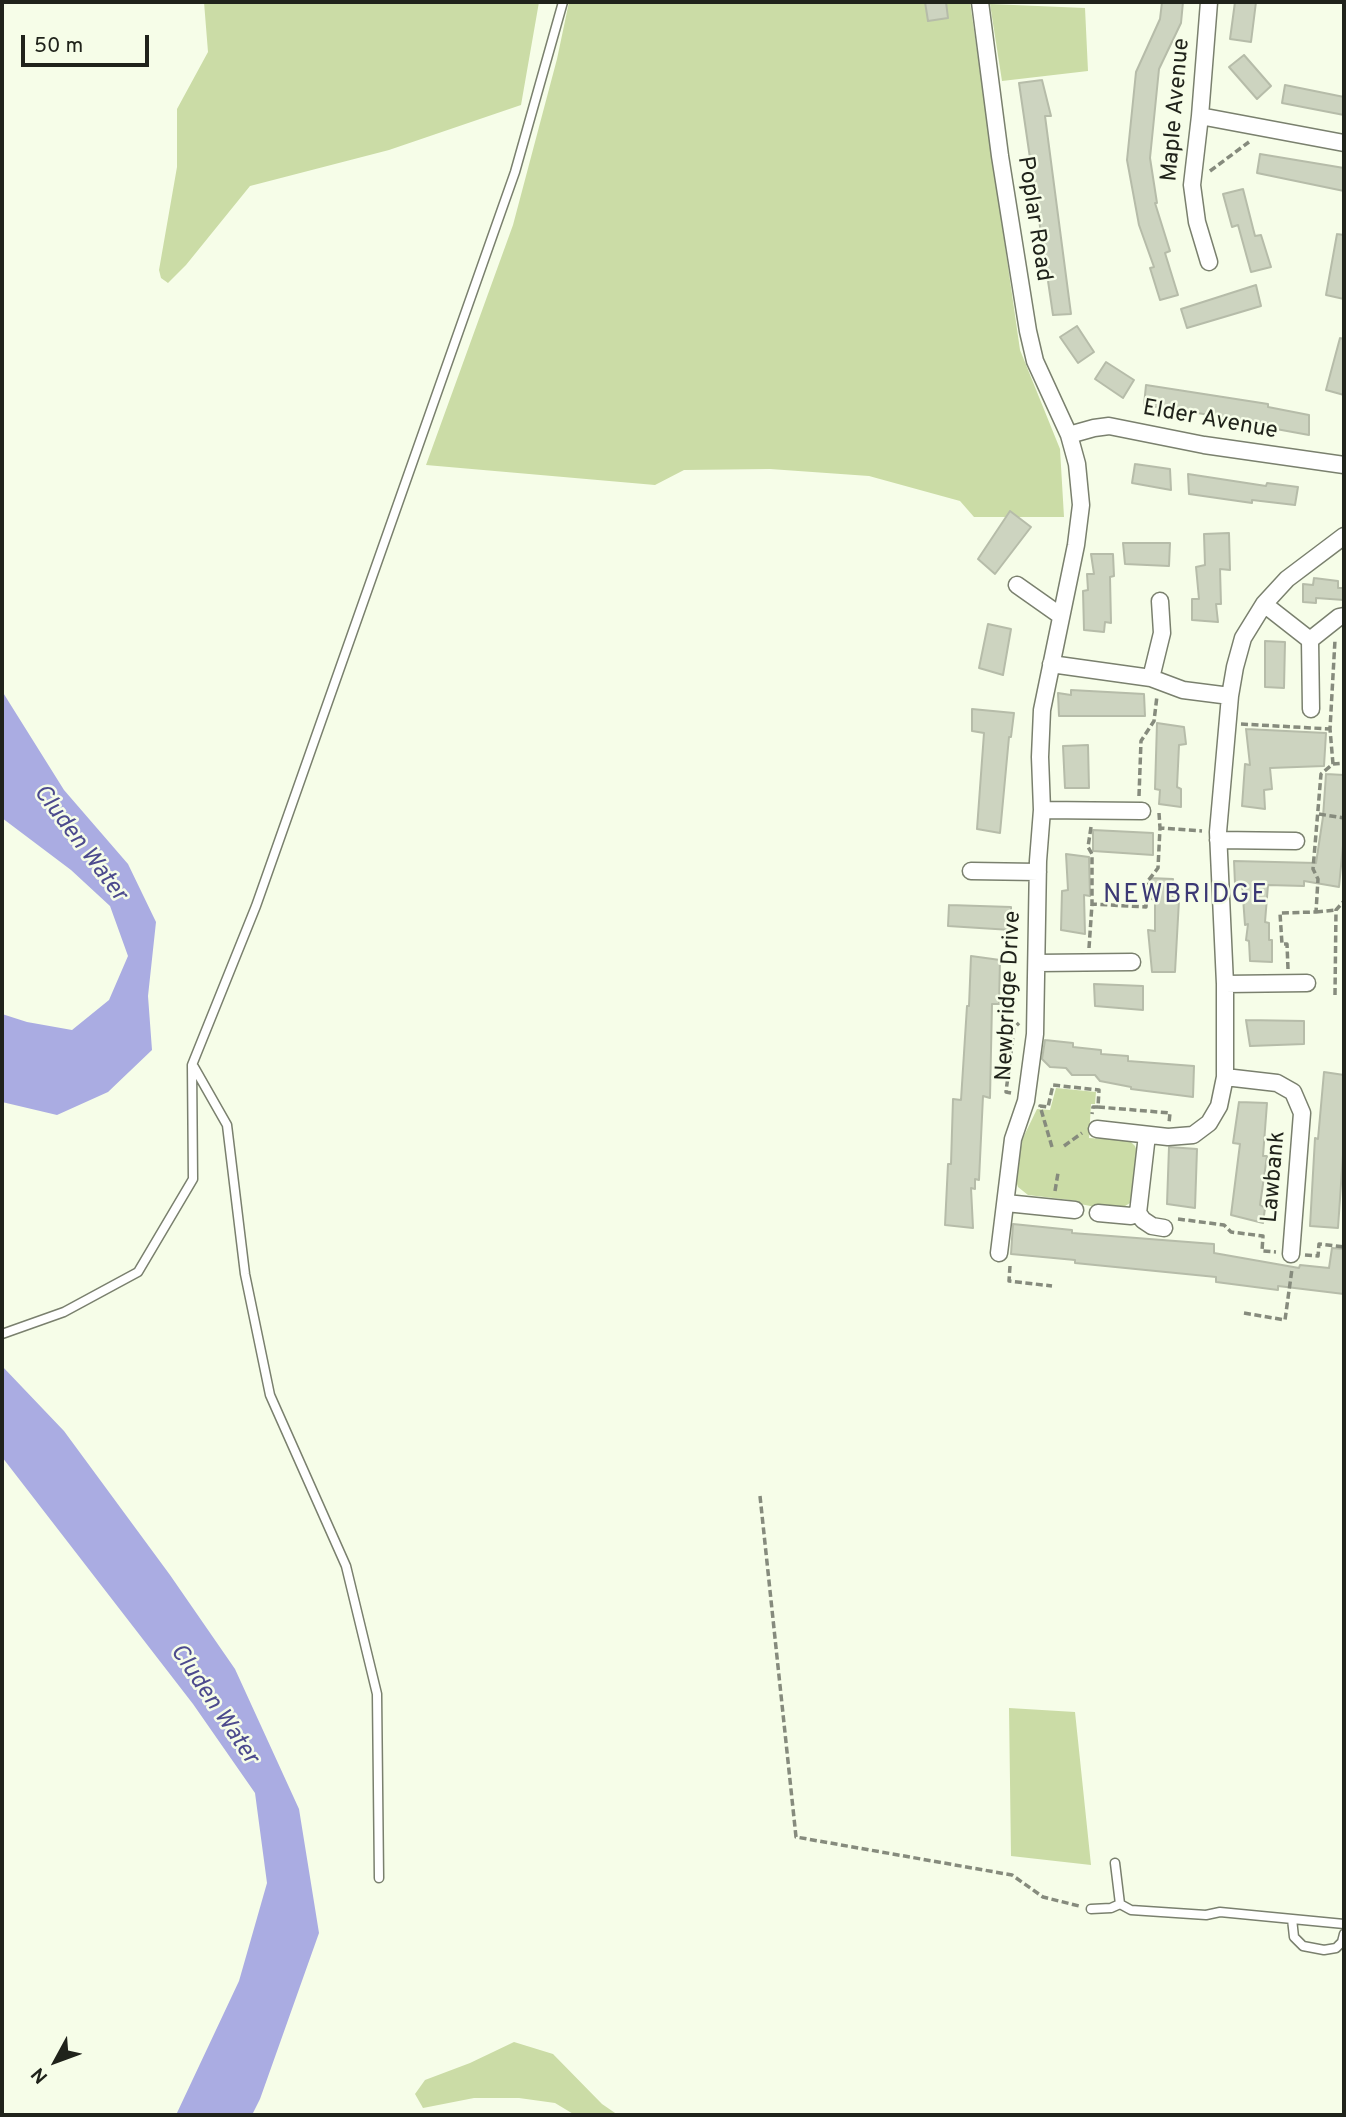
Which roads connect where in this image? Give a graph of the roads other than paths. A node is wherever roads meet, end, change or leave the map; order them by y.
1 (563, 2) edge
2 (980, 2) edge
3 (1209, 2) edge
4 (1200, 116) junction
5 (1344, 142) edge
6 (1209, 262) dead end
7 (1069, 435) junction
8 (1344, 465) edge
9 (1344, 536) edge
10 (1017, 585) dead end
11 (1160, 601) dead end
12 (1264, 604) junction
13 (1061, 616) junction
14 (1344, 616) edge
15 (1310, 639) junction
16 (1051, 664) junction
17 (1155, 679) junction
18 (1230, 696) junction
19 (1311, 709) dead end
20 (1140, 806) road end
21 (1042, 810) junction
22 (1218, 836) junction
23 (1296, 841) dead end
24 (971, 871) dead end
25 (1038, 872) junction
26 (1037, 962) junction
27 (1132, 962) dead end
28 (1307, 983) dead end
29 (1225, 984) junction
30 (192, 1065) junction
31 (1225, 1077) junction
32 (1093, 1131) road end
33 (1147, 1135) junction
34 (1006, 1203) junction
35 (1075, 1210) dead end
36 (1098, 1213) dead end
37 (1138, 1213) junction
38 (1167, 1223) road end
39 (999, 1253) road end
40 (1293, 1254) road end
41 (2, 1334) edge
42 (1115, 1863) dead end
43 (379, 1878) dead end
44 (1120, 1904) junction
45 (1091, 1909) road end
46 (1292, 1919) junction
47 (1344, 1924) edge
48 (1344, 1934) edge

1 - 30 lane
2 - 7 street, Poplar Road
3 - 4 street, Maple Avenue
4 - 5 street
4 - 6 street, Maple Avenue
7 - 8 street, Elder Avenue
7 - 13 street, Newbridge Drive
9 - 12 street
10 - 13 street
11 - 17 street
12 - 15 street
12 - 18 street
13 - 16 street, Newbridge Drive
14 - 15 street
15 - 19 street
16 - 17 street
16 - 21 street, Newbridge Drive
17 - 18 street
18 - 22 street
20 - 21 street
21 - 25 street, Newbridge Drive
22 - 23 street
22 - 29 street
24 - 25 street
25 - 26 street, Newbridge Drive
26 - 27 street
26 - 34 street, Newbridge Drive
28 - 29 street
29 - 31 street
30 - 41 lane
30 - 43 lane
31 - 33 street
31 - 40 street, Lawbank
32 - 33 street
33 - 37 street
34 - 35 street
34 - 39 street, Newbridge Drive
36 - 37 street
37 - 38 street
42 - 44 lane
44 - 45 lane
44 - 46 lane
46 - 47 lane
46 - 48 lane

